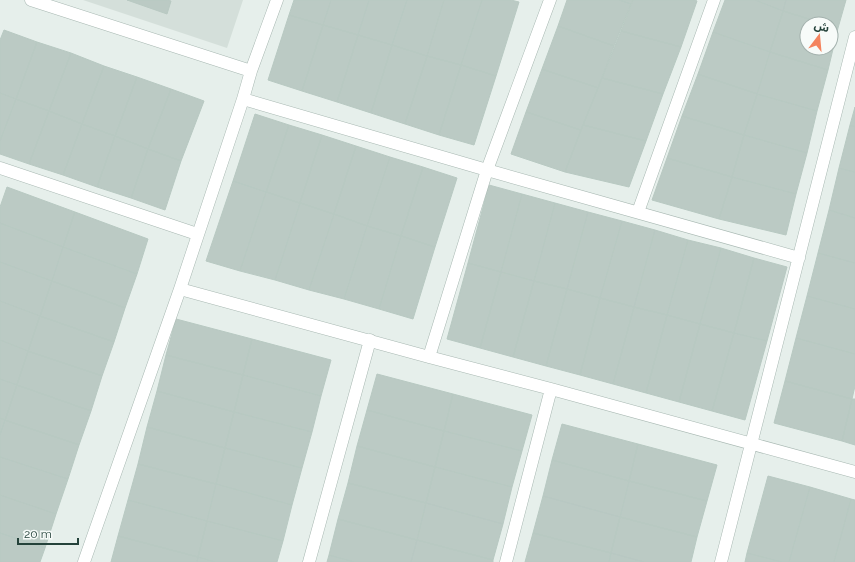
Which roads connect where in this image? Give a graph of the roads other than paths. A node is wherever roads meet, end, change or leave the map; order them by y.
1 (31, 0) edge
2 (277, 0) edge
3 (550, 0) edge
4 (714, 0) edge
5 (855, 37) edge
6 (251, 71) junction
7 (243, 99) junction
8 (0, 168) edge
9 (486, 170) junction
10 (638, 212) junction
11 (198, 234) junction
12 (799, 258) junction
13 (180, 288) junction
14 (370, 340) junction
15 (430, 357) junction
16 (551, 389) junction
17 (751, 444) junction
18 (855, 472) edge
19 (84, 562) edge
20 (309, 562) edge
21 (506, 562) edge
22 (721, 562) edge

1 - 6 street
2 - 6 street
3 - 9 street
4 - 10 street
5 - 12 street
6 - 7 street
7 - 9 street
7 - 11 street
8 - 11 street
9 - 10 street
9 - 15 street
10 - 12 street
11 - 13 street
12 - 17 street
13 - 14 street
13 - 19 street
14 - 15 street
14 - 20 street
15 - 16 street
16 - 17 street
16 - 21 street
17 - 18 street
17 - 22 street

